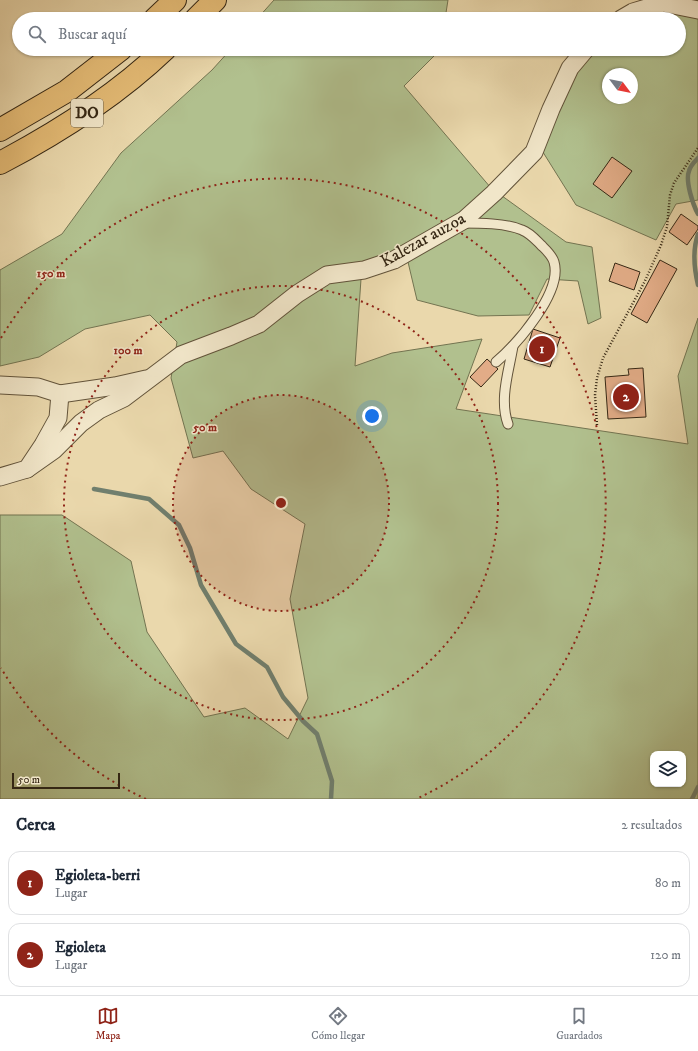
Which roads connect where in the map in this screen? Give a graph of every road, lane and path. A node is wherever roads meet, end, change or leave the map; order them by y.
1 (175, 0) edge
2 (215, 0) edge
3 (698, 10) edge
4 (162, 12) edge
5 (203, 12) edge
6 (633, 12) edge
7 (112, 56) edge
8 (158, 56) edge
9 (580, 56) edge
10 (0, 130) edge
11 (698, 148) edge
12 (0, 163) edge
13 (460, 222) junction
14 (513, 346) junction
15 (496, 362) dead end
16 (154, 377) junction
17 (0, 385) edge
18 (60, 394) junction
19 (508, 424) dead end
20 (597, 425) dead end
21 (27, 468) junction
22 (0, 477) edge

1 - 4 highway
2 - 5 highway
3 - 6 street
7 - 10 highway
8 - 12 highway, DO
9 - 13 street, Kalezar auzoa
11 - 20 path
13 - 14 lane
13 - 16 street, Kalezar auzoa
14 - 15 lane
14 - 19 lane
16 - 18 street, Kalezar auzoa
16 - 21 street, Kalezar auzoa
17 - 18 street, Kalezar auzoa
18 - 21 street
21 - 22 street, Kalezar auzoa

